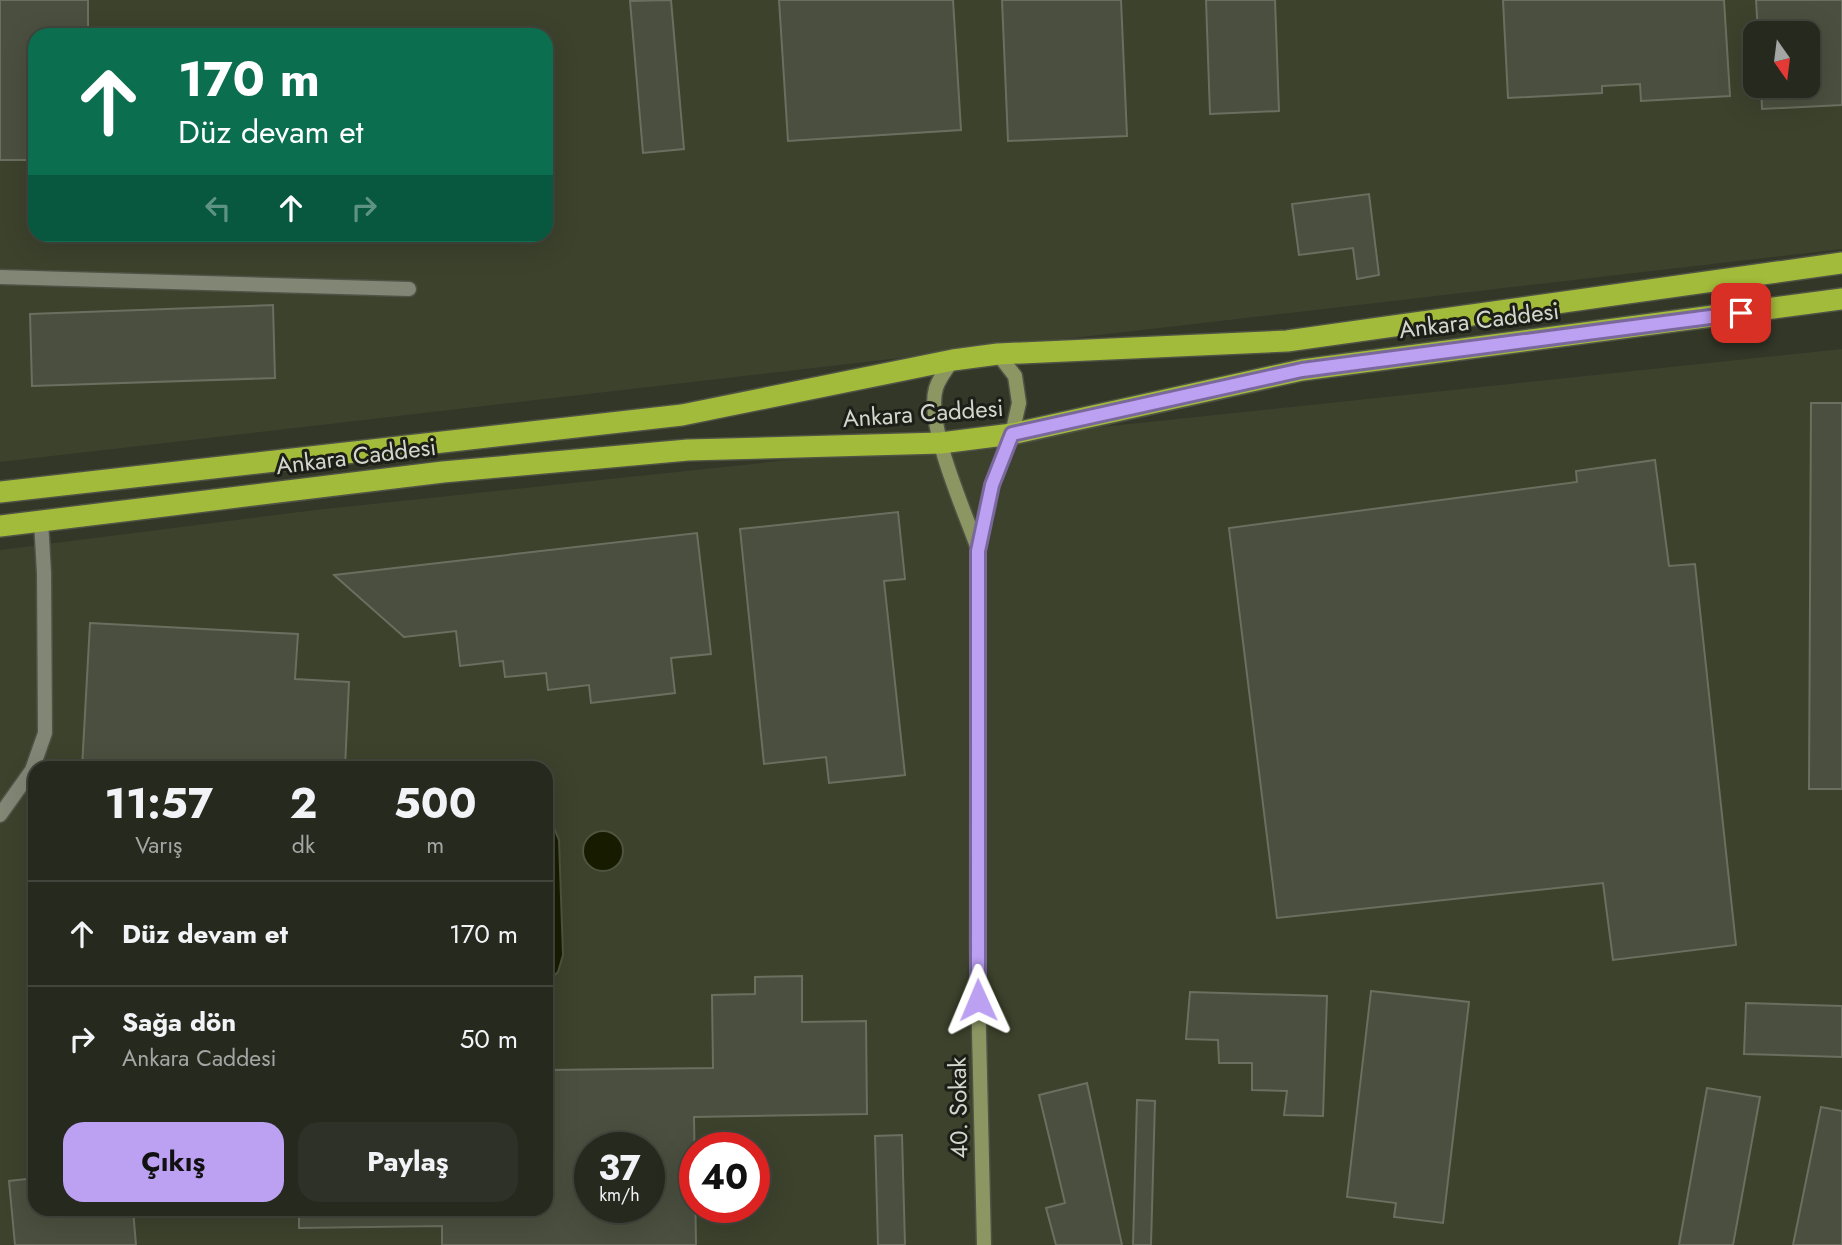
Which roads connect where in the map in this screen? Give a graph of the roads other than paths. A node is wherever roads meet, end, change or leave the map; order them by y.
1 (1842, 263) edge
2 (0, 277) edge
3 (410, 289) dead end
4 (1842, 299) edge
5 (998, 354) junction
6 (953, 360) junction
7 (1012, 434) junction
8 (941, 443) junction
9 (0, 492) edge
10 (41, 521) junction
11 (0, 526) edge
12 (978, 551) junction
13 (35, 761) edge
14 (28, 776) edge
15 (0, 815) edge
16 (984, 1245) edge

1 - 5 highway, Ankara Caddesi
2 - 3 street
4 - 7 highway, Ankara Caddesi
5 - 6 highway, Ankara Caddesi
5 - 7 street
6 - 8 street
6 - 9 highway, Ankara Caddesi
7 - 8 highway, Ankara Caddesi
7 - 12 street
8 - 10 highway, Ankara Caddesi
8 - 12 street
10 - 11 highway, Ankara Caddesi
10 - 13 street
12 - 16 street, 40. Sokak
14 - 15 street

